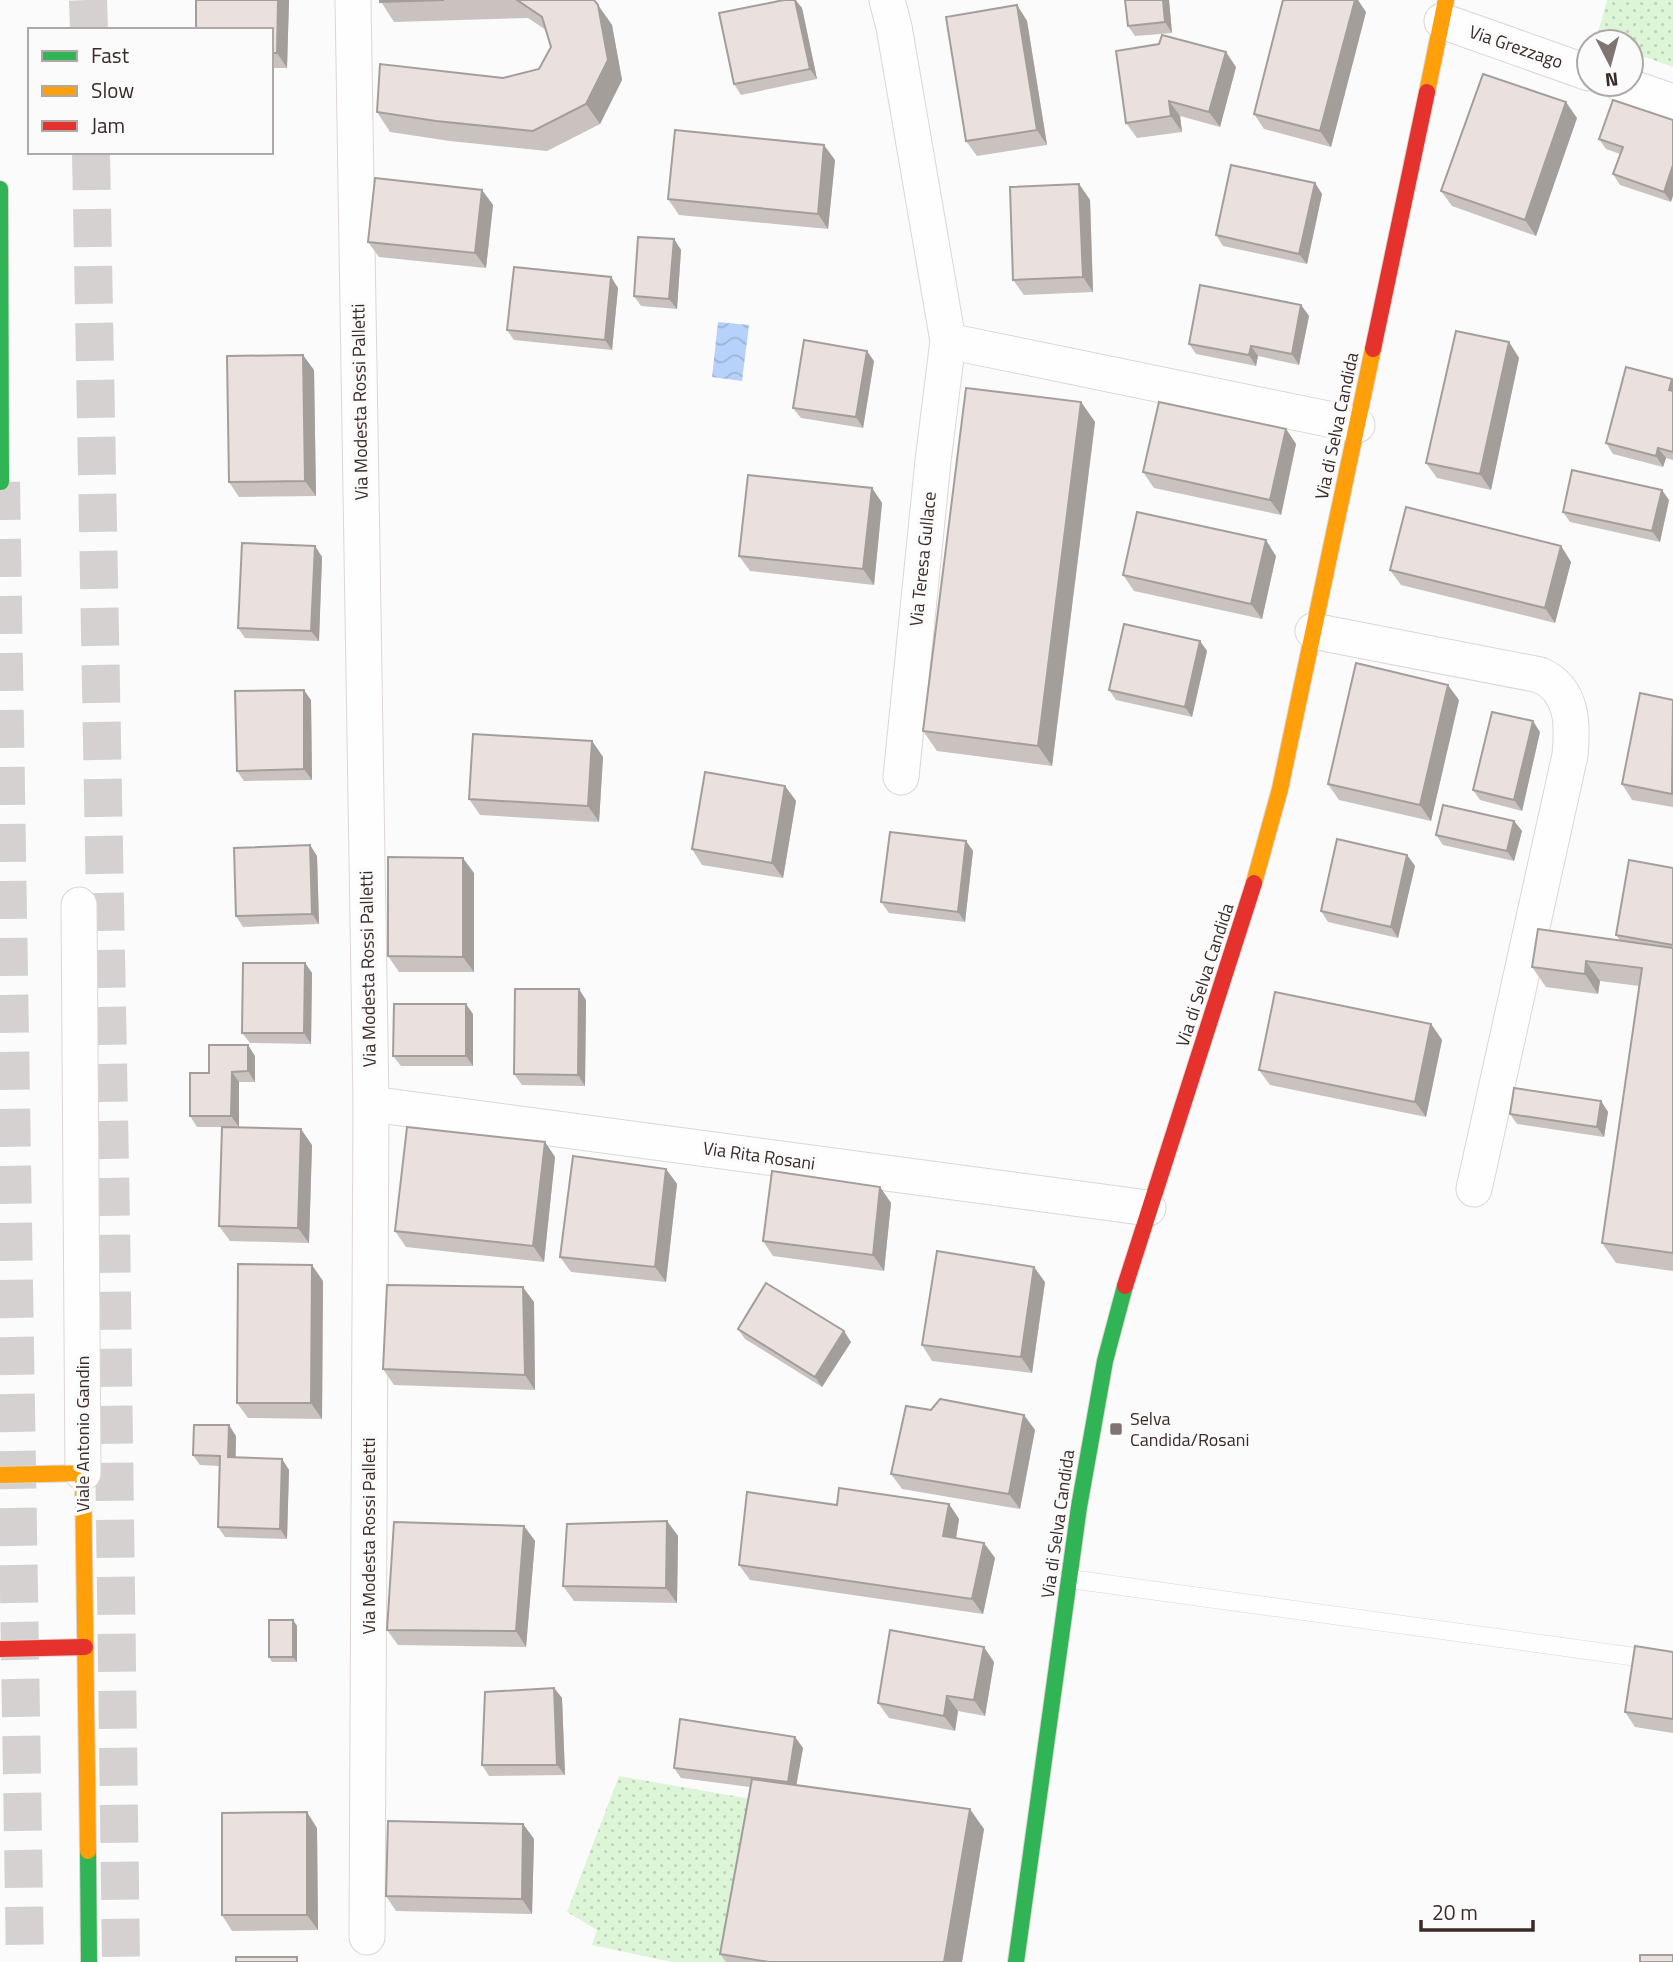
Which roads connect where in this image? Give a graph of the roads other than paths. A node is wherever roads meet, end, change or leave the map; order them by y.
1 (353, 0) edge
2 (887, 0) edge
3 (1444, 11) edge
4 (1575, 67) edge
5 (1645, 92) edge
6 (1673, 102) edge
7 (0, 190) edge
8 (948, 341) junction
9 (1357, 425) junction
10 (2, 482) edge
11 (1313, 631) junction
12 (901, 777) dead end
13 (79, 905) dead end
14 (370, 1104) junction
15 (1474, 1189) dead end
16 (1148, 1208) junction
17 (83, 1473) junction
18 (0, 1475) edge
19 (1070, 1579) junction
20 (85, 1647) junction
21 (0, 1650) edge
22 (1673, 1662) edge
23 (367, 1937) dead end
24 (89, 1962) edge
25 (1016, 1962) edge

1 - 14 street, Via Modesta Rossi Palletti
2 - 8 street, Via Teresa Gullace
3 - 4 street, Via Grezzago
3 - 9 main road, Via di Selva Candida
5 - 6 street
7 - 10 main road
8 - 9 street
8 - 12 street, Via Teresa Gullace
9 - 11 main road, Via di Selva Candida
11 - 15 street
11 - 16 main road, Via di Selva Candida
13 - 17 street, Viale Antonio Gandin
14 - 16 street, Via Rita Rosani
14 - 23 street, Via Modesta Rossi Palletti
16 - 19 main road, Via di Selva Candida
17 - 18 main road
17 - 20 main road, Viale Antonio Gandin
19 - 22 lane
19 - 25 main road, Via di Selva Candida
20 - 21 main road
20 - 24 main road, Viale Antonio Gandin

